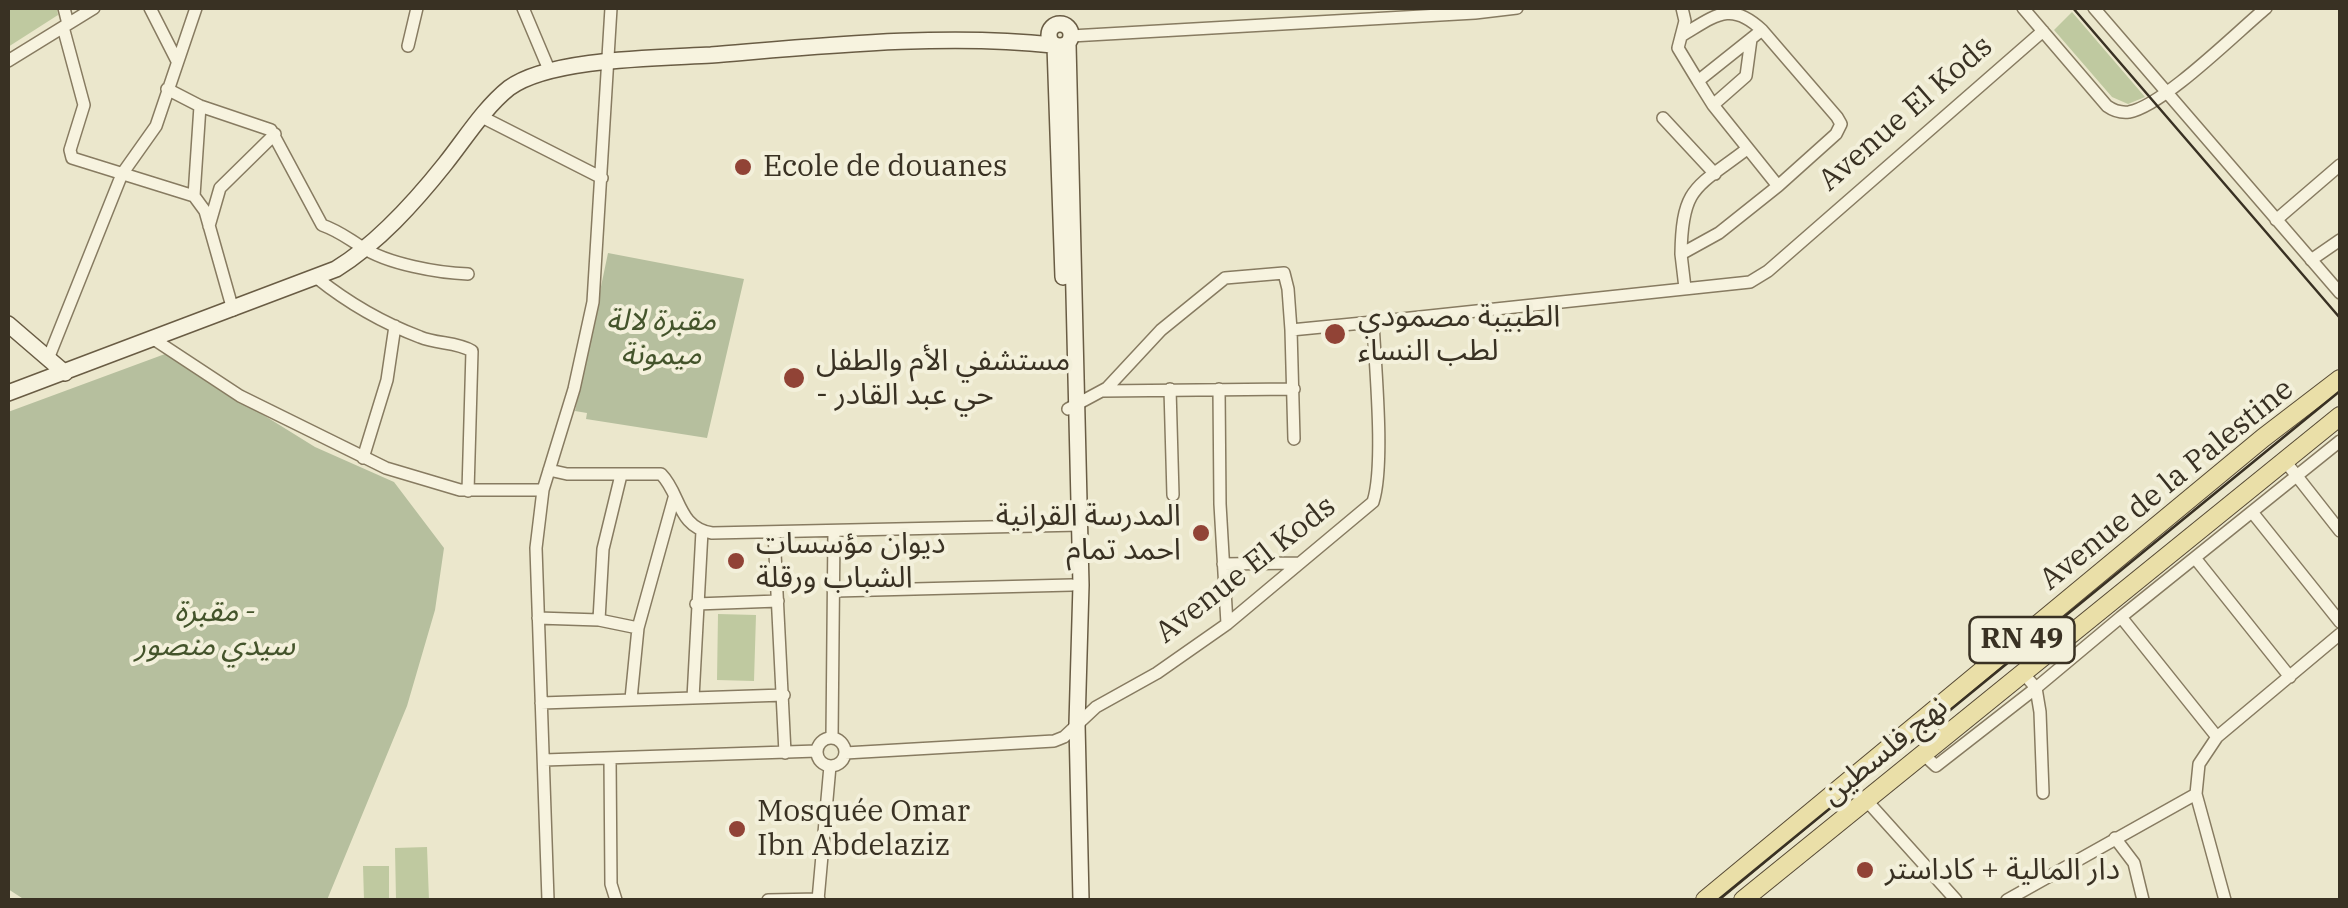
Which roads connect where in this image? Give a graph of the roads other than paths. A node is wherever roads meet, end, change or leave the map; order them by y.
1 (64, 8) edge
2 (94, 8) edge
3 (150, 8) edge
4 (196, 8) edge
5 (417, 8) edge
6 (522, 8) edge
7 (611, 8) edge
8 (1053, 8) edge
9 (1065, 8) edge
10 (1517, 8) edge
11 (1682, 8) edge
12 (2023, 8) edge
13 (2094, 8) edge
14 (2266, 8) edge
15 (66, 25) junction
16 (1762, 30) junction
17 (2043, 32) junction
18 (1059, 36) junction
19 (1681, 36) junction
20 (1750, 39) junction
21 (408, 46) dead end
22 (8, 61) edge
23 (177, 61) junction
24 (609, 62) junction
25 (550, 72) junction
26 (1698, 81) junction
27 (167, 90) junction
28 (2167, 91) junction
29 (1713, 105) junction
30 (200, 106) junction
31 (482, 117) junction
32 (1663, 118) dead end
33 (275, 134) junction
34 (1747, 149) junction
35 (2340, 165) edge
36 (122, 174) junction
37 (1715, 174) junction
38 (602, 178) junction
39 (1778, 186) junction
40 (194, 196) junction
41 (2276, 220) junction
42 (209, 226) junction
43 (2340, 240) edge
44 (364, 249) junction
45 (1681, 254) junction
46 (2311, 260) junction
47 (468, 274) dead end
48 (318, 278) junction
49 (1685, 288) junction
50 (2340, 293) edge
51 (233, 310) junction
52 (1373, 322) junction
53 (8, 324) edge
54 (394, 326) junction
55 (1291, 330) junction
56 (155, 340) junction
57 (48, 359) junction
58 (64, 373) junction
59 (2340, 380) edge
60 (1170, 389) junction
61 (1294, 389) junction
62 (1219, 390) junction
63 (1102, 392) junction
64 (8, 393) edge
65 (1072, 407) junction
66 (2340, 416) edge
67 (1294, 439) dead end
68 (2340, 441) edge
69 (363, 458) junction
70 (2291, 469) junction
71 (549, 470) junction
72 (621, 475) junction
73 (543, 490) junction
74 (468, 491) junction
75 (1173, 495) dead end
76 (674, 498) junction
77 (2252, 512) junction
78 (1075, 525) junction
79 (702, 531) junction
80 (834, 531) junction
81 (2340, 531) edge
82 (774, 533) junction
83 (2195, 558) junction
84 (2174, 562) junction
85 (1224, 564) junction
86 (1300, 564) junction
87 (1072, 585) junction
88 (835, 591) junction
89 (778, 601) junction
90 (696, 604) junction
91 (2122, 617) junction
92 (538, 618) junction
93 (600, 620) junction
94 (2340, 622) edge
95 (1227, 624) junction
96 (638, 628) junction
97 (2340, 634) edge
98 (2290, 677) junction
99 (2029, 680) junction
100 (784, 695) junction
101 (693, 698) junction
102 (630, 699) junction
103 (541, 702) junction
104 (1074, 728) junction
105 (2218, 737) junction
106 (832, 738) junction
107 (817, 751) junction
108 (785, 753) junction
109 (845, 753) junction
110 (610, 758) junction
111 (544, 760) junction
112 (830, 766) junction
113 (2043, 793) dead end
114 (2196, 794) junction
115 (1867, 802) junction
116 (2115, 838) junction
117 (548, 900) edge
118 (616, 900) edge
119 (768, 900) edge
120 (818, 900) edge
121 (1078, 900) edge
122 (1705, 900) edge
123 (1742, 900) edge
124 (1956, 900) edge
125 (2007, 900) edge
126 (2143, 900) edge
127 (2225, 900) edge

1 - 15 street
2 - 15 street
3 - 23 street
4 - 23 street
5 - 21 street
6 - 25 street
7 - 24 street
8 - 18 main road
9 - 18 main road
10 - 18 street
11 - 19 street
12 - 17 street
13 - 28 street
14 - 28 street
15 - 22 street
15 - 36 street
16 - 19 street
16 - 20 street
16 - 39 street
17 - 28 street
17 - 49 street, Avenue El Kods
18 - 24 main road
18 - 65 main road
19 - 26 street
20 - 26 street
20 - 29 street
23 - 27 street
24 - 25 main road
24 - 38 street
25 - 31 main road
26 - 29 street
27 - 30 street
27 - 36 street
28 - 41 street
29 - 34 street
30 - 33 street
30 - 40 street
31 - 38 street
31 - 44 main road
32 - 37 street
33 - 42 street
33 - 44 street
34 - 37 street
34 - 39 street
35 - 41 street
36 - 40 street
36 - 57 street
37 - 45 street
38 - 71 street
39 - 45 street
40 - 42 street
41 - 46 street
42 - 51 street
43 - 46 street
44 - 47 street
44 - 48 main road
45 - 49 street
46 - 50 street
48 - 51 main road
48 - 54 street
49 - 52 street, Avenue El Kods
51 - 56 main road
52 - 55 street
52 - 86 street, Avenue El Kods
53 - 57 main road
54 - 69 street
54 - 74 street
55 - 61 street
55 - 63 street
56 - 58 main road
56 - 69 street
57 - 58 main road
58 - 64 main road
59 - 122 main road, Avenue de la Palestine / RN 49
60 - 62 street
60 - 63 street
60 - 75 street
61 - 62 street
61 - 67 street
62 - 85 street
63 - 65 street
65 - 78 main road
66 - 70 main road, نهج فلسطين / RN 49
68 - 70 street
69 - 74 street
70 - 77 street
70 - 81 street
70 - 84 main road, نهج فلسطين / RN 49
71 - 72 street
71 - 73 street
72 - 76 street
72 - 93 street
73 - 74 street
73 - 92 street
76 - 79 street
76 - 96 street
77 - 83 street
77 - 94 street
78 - 80 street
78 - 87 main road
78 - 104 main road
79 - 82 street
79 - 90 street
80 - 82 street
80 - 88 street
82 - 89 street
83 - 84 street
83 - 98 street
84 - 91 street
84 - 99 main road, نهج فلسطين / RN 49
85 - 86 street
85 - 95 street
86 - 95 street, Avenue El Kods
87 - 88 street
87 - 104 main road
88 - 106 street
89 - 90 street
89 - 100 street
90 - 101 street
91 - 99 street
91 - 105 street
92 - 93 street
92 - 103 street
93 - 96 street
95 - 104 street, Avenue El Kods
96 - 102 street
97 - 98 street
98 - 105 street
99 - 113 street
99 - 115 main road, نهج فلسطين / RN 49
100 - 101 street
100 - 108 street
101 - 102 street
102 - 103 street
103 - 111 street
104 - 109 street
104 - 121 main road
105 - 114 street
106 - 107 street
106 - 109 street
107 - 108 street
107 - 112 street
108 - 110 street
109 - 112 street
110 - 111 street
110 - 118 street
111 - 117 street
112 - 120 street
114 - 116 street
114 - 127 street
115 - 123 main road, نهج فلسطين / RN 49
115 - 124 street
116 - 125 street
116 - 126 street
119 - 120 street

